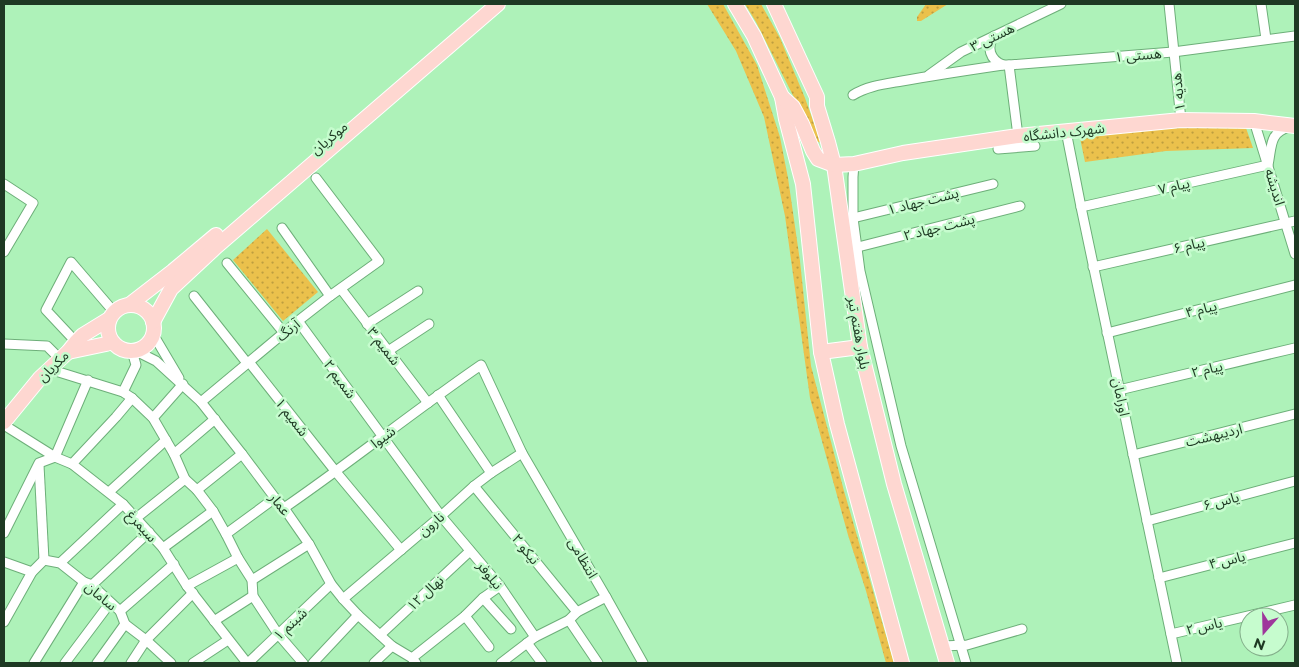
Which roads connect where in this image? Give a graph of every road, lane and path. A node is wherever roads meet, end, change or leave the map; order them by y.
1 (483, 4) edge
2 (498, 4) edge
3 (735, 4) edge
4 (774, 4) edge
5 (1061, 4) edge
6 (1169, 4) edge
7 (1261, 4) edge
8 (994, 36) junction
9 (1295, 36) edge
10 (1266, 39) junction
11 (1173, 52) junction
12 (1006, 65) junction
13 (926, 76) junction
14 (853, 95) dead end
15 (782, 97) junction
16 (1180, 117) junction
17 (1254, 121) junction
18 (1294, 124) edge
19 (1066, 131) junction
20 (1017, 134) junction
21 (828, 142) junction
22 (1035, 146) dead end
23 (998, 149) dead end
24 (859, 163) junction
25 (1268, 165) junction
26 (834, 166) junction
27 (316, 178) dead end
28 (4, 184) edge
29 (994, 184) dead end
30 (1020, 206) dead end
31 (1081, 207) junction
32 (853, 218) junction
33 (1295, 221) edge
34 (1286, 224) junction
35 (282, 228) dead end
36 (858, 247) junction
37 (4, 252) edge
38 (1295, 254) edge
39 (227, 263) dead end
40 (1093, 267) junction
41 (1295, 285) edge
42 (341, 289) junction
43 (418, 291) dead end
44 (194, 296) dead end
45 (330, 296) junction
46 (129, 305) junction
47 (112, 316) junction
48 (298, 321) junction
49 (367, 324) junction
50 (429, 324) dead end
51 (153, 328) junction
52 (284, 333) junction
53 (1107, 333) junction
54 (112, 342) junction
55 (4, 344) edge
56 (860, 347) junction
57 (1295, 348) edge
58 (68, 351) junction
59 (134, 351) junction
60 (388, 351) junction
61 (820, 352) junction
62 (248, 362) junction
63 (481, 366) joint
64 (49, 369) junction
65 (88, 380) junction
66 (183, 384) junction
67 (1119, 390) junction
68 (123, 392) junction
69 (438, 395) junction
70 (132, 398) junction
71 (201, 402) junction
72 (428, 403) junction
73 (1295, 414) edge
74 (153, 418) junction
75 (215, 419) junction
76 (4, 423) edge
77 (382, 437) junction
78 (166, 440) junction
79 (522, 453) junction
80 (174, 454) junction
81 (242, 454) junction
82 (1133, 455) junction
83 (55, 456) junction
84 (39, 463) junction
85 (72, 464) junction
86 (336, 472) junction
87 (491, 473) junction
88 (185, 479) junction
89 (1295, 481) edge
90 (474, 486) junction
91 (197, 490) junction
92 (109, 492) junction
93 (275, 498) junction
94 (123, 504) junction
95 (284, 508) junction
96 (213, 511) junction
97 (441, 516) junction
98 (135, 519) junction
99 (1147, 521) junction
100 (149, 532) junction
101 (4, 533) edge
102 (226, 534) junction
103 (1295, 543) edge
104 (309, 544) junction
105 (163, 548) junction
106 (401, 550) junction
107 (470, 551) junction
108 (238, 558) junction
109 (44, 560) junction
110 (4, 562) edge
111 (60, 563) junction
112 (174, 564) junction
113 (32, 572) junction
114 (1159, 578) junction
115 (252, 580) junction
116 (88, 584) junction
117 (331, 584) junction
118 (500, 586) junction
119 (190, 589) junction
120 (252, 596) junction
121 (606, 597) junction
122 (483, 598) junction
123 (343, 599) junction
124 (110, 603) junction
125 (1295, 605) edge
126 (120, 611) junction
127 (577, 612) junction
128 (358, 615) junction
129 (465, 616) junction
130 (569, 620) junction
131 (214, 621) junction
132 (4, 622) edge
133 (125, 624) junction
134 (511, 629) dead end
135 (1022, 629) dead end
136 (278, 634) junction
137 (1171, 634) junction
138 (380, 635) junction
139 (535, 637) junction
140 (146, 640) junction
141 (228, 640) junction
142 (527, 643) junction
143 (392, 646) junction
144 (942, 646) junction
145 (961, 646) junction
146 (489, 647) dead end
147 (414, 661) edge
148 (34, 663) edge
149 (65, 663) edge
150 (96, 663) edge
151 (131, 663) edge
152 (171, 663) edge
153 (194, 663) edge
154 (247, 663) edge
155 (303, 663) edge
156 (313, 663) edge
157 (374, 663) edge
158 (501, 663) edge
159 (542, 663) edge
160 (598, 663) edge
161 (643, 663) edge
162 (902, 663) edge
163 (947, 663) edge
164 (966, 663) edge
165 (1177, 663) edge

1 - 46 main road, موکریان
2 - 51 main road
3 - 15 main road
4 - 21 main road, بلوار هفتم تیر
5 - 8 street, هستی ۳
6 - 11 street, هدیه ۱
7 - 10 street
8 - 12 street
8 - 13 street, هستی ۳
9 - 10 street, هستی ۱
10 - 11 street, هستی ۱
11 - 12 street, هستی ۱
11 - 16 street, هدیه ۱
12 - 13 street, هستی ۱
12 - 20 street
13 - 14 street, هستی ۱
15 - 26 main road
15 - 61 main road
16 - 17 main road, شهرک دانشگاه
16 - 18 main road
16 - 19 main road, شهرک دانشگاه
16 - 20 main road
17 - 18 main road, شهرک دانشگاه
17 - 25 street, اندیشه
18 - 25 street
19 - 20 main road, شهرک دانشگاه
19 - 31 street, اورامان
20 - 21 main road
20 - 24 main road, شهرک دانشگاه
21 - 26 main road, بلوار هفتم تیر
22 - 23 street
24 - 26 main road, شهرک دانشگاه
24 - 32 street
25 - 31 street, پیام ۷
25 - 34 street, اندیشه
26 - 56 main road, بلوار هفتم تیر
27 - 42 street, آرنگ
28 - 37 street
29 - 32 street, پشت جهاد ۱
30 - 36 street, پشت جهاد ۲
31 - 40 street, اورامان
32 - 36 street
33 - 34 street, پیام ۶
34 - 38 street, اندیشه
34 - 40 street, پیام ۶
35 - 45 street
36 - 145 street
39 - 52 street
40 - 53 street, اورامان
41 - 53 street, پیام ۴
42 - 45 street, آرنگ
42 - 49 street, شمیم ۳
43 - 49 street
44 - 62 street, شمیم ۱
45 - 48 street, آرنگ
46 - 47 main road
46 - 51 main road
47 - 54 main road
47 - 58 main road, مکریان
47 - 58 street
48 - 52 street, آرنگ
48 - 77 street, شمیم ۲
49 - 60 street, شمیم ۳
50 - 60 street
51 - 59 main road
51 - 66 street
52 - 62 street, آرنگ
53 - 67 street, اورامان
54 - 58 main road
54 - 59 main road
55 - 58 street
56 - 61 main road
56 - 144 main road, بلوار هفتم تیر
57 - 67 street, پیام ۲
58 - 64 main road, مکریان
59 - 66 street, عمار
59 - 68 street
60 - 72 street, شمیم ۳
61 - 162 main road
62 - 71 street, آرنگ
62 - 86 street, شمیم ۱
63 - 69 street, شیوا
63 - 79 street, انتظامی
64 - 65 street
64 - 76 main road, مکریان
65 - 68 street
65 - 83 street
66 - 71 street, عمار
66 - 74 street
67 - 82 street, اورامان
68 - 70 street
69 - 72 street, شیوا
69 - 87 street
70 - 74 street
70 - 85 street
71 - 75 street, عمار
72 - 77 street, شیوا
73 - 82 street, اردیبهشت
74 - 78 street
75 - 80 street
75 - 81 street, عمار
76 - 83 street, سیمرغ
77 - 86 street, شیوا
77 - 97 street, شمیم ۲
78 - 80 street
78 - 92 street
79 - 87 street, نارون
79 - 121 street, انتظامی
80 - 88 street
81 - 91 street
81 - 93 street, عمار
82 - 99 street, اورامان
83 - 84 street
83 - 85 street, سیمرغ
84 - 101 street
84 - 109 street
85 - 92 street, سیمرغ
86 - 95 street, شیوا
86 - 106 street, شمیم ۱
87 - 90 street, نارون
88 - 91 street
88 - 98 street
89 - 99 street, یاس ۶
90 - 97 street, نارون
90 - 127 street, نیکو ۲
91 - 96 street
92 - 94 street, سیمرغ
93 - 95 street, عمار
93 - 102 street
94 - 98 street, سیمرغ
94 - 111 street
95 - 104 street, عمار
96 - 102 street
96 - 105 street
97 - 106 street, نارون
97 - 107 street, نیلوفر
98 - 100 street, سیمرغ
99 - 114 street, اورامان
100 - 105 street, سیمرغ
100 - 116 street
102 - 108 street
103 - 114 street, یاس ۴
104 - 115 street
104 - 117 street, عمار
105 - 112 street, سیمرغ
106 - 123 street, نارون
107 - 118 street, نیلوفر
107 - 138 street, نهال ۱۲
108 - 115 street
108 - 119 street
109 - 111 street, سامان
109 - 113 street
110 - 113 street
111 - 116 street, سامان
112 - 119 street, سیمرغ
112 - 126 street
113 - 132 street
114 - 137 street, اورامان
115 - 120 street
116 - 124 street, سامان
116 - 148 street
117 - 123 street, عمار
117 - 136 street, شبنم ۱
118 - 122 street
118 - 139 street, نیلوفر
119 - 131 street, سیمرغ
119 - 140 street
120 - 131 street
120 - 136 street
121 - 127 street
121 - 161 street, انتظامی
122 - 129 street
122 - 134 street
123 - 128 street, عمار
124 - 126 street, سامان
124 - 149 street
125 - 137 street, یاس ۲
126 - 133 street, سامان
127 - 130 street
128 - 138 street, عمار
128 - 156 street
129 - 146 street
129 - 147 street
130 - 139 street
130 - 160 street
131 - 141 street, سیمرغ
133 - 140 street, سامان
133 - 150 street
135 - 145 street
136 - 154 street, شبنم ۱
136 - 155 street
137 - 165 street, اورامان
138 - 143 street, عمار
139 - 142 street
140 - 151 street
140 - 152 street, سامان
141 - 153 street
141 - 154 street, سیمرغ
142 - 158 street
142 - 159 street
143 - 147 street, عمار
143 - 157 street
144 - 145 street
144 - 163 main road, بلوار هفتم تیر
145 - 164 street

